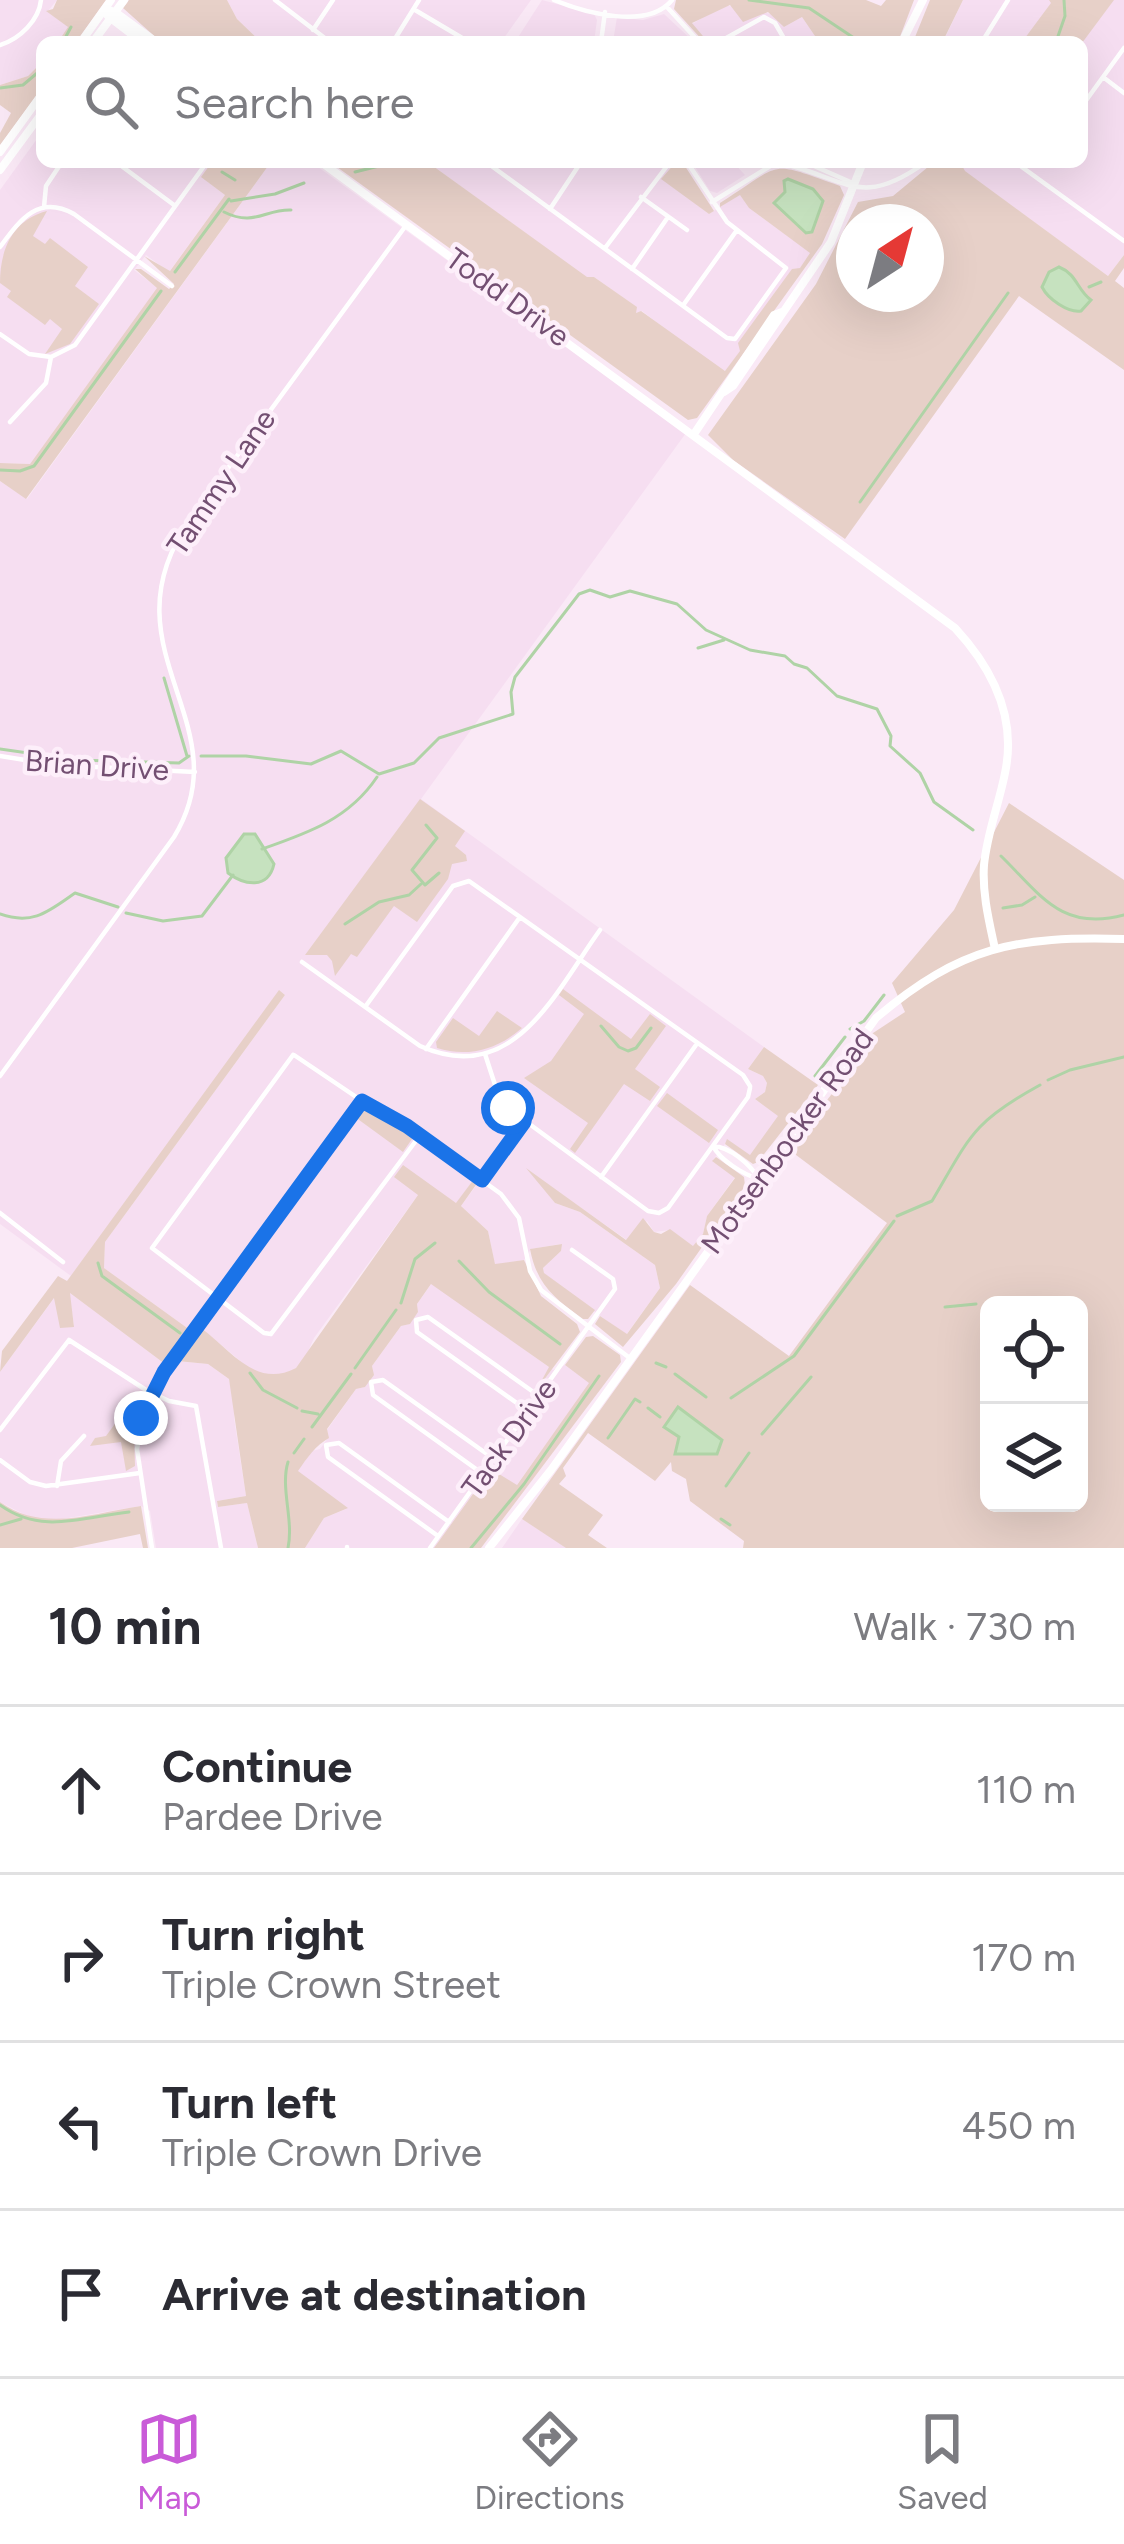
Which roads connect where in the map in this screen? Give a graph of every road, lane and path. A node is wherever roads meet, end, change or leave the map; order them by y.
1 (112, 0) edge
2 (124, 0) edge
3 (275, 0) edge
4 (333, 0) edge
5 (419, 0) edge
6 (554, 0) edge
7 (672, 0) edge
8 (923, 0) edge
9 (1008, 0) edge
10 (44, 1) edge
11 (667, 7) junction
12 (415, 10) junction
13 (605, 12) junction
14 (110, 14) junction
15 (313, 30) junction
16 (87, 36) edge
17 (97, 36) edge
18 (135, 36) edge
19 (146, 36) edge
20 (322, 36) edge
21 (397, 36) edge
22 (459, 36) edge
23 (602, 36) edge
24 (694, 36) edge
25 (730, 36) edge
26 (783, 36) edge
27 (907, 36) edge
28 (986, 36) edge
29 (0, 45) edge
30 (1124, 48) edge
31 (1103, 77) junction
32 (1124, 93) edge
33 (1088, 98) edge
34 (36, 102) edge
35 (36, 120) edge
36 (0, 152) edge
37 (58, 168) edge
38 (124, 168) edge
39 (203, 168) edge
40 (330, 168) edge
41 (494, 168) edge
42 (577, 168) edge
43 (665, 168) edge
44 (691, 168) edge
45 (763, 168) edge
46 (799, 168) edge
47 (819, 168) edge
48 (860, 168) edge
49 (916, 168) edge
50 (1028, 168) edge
51 (0, 170) edge
52 (496, 170) joint
53 (855, 184) junction
54 (641, 197) junction
55 (712, 202) junction
56 (176, 206) junction
57 (44, 207) junction
58 (550, 209) junction
59 (668, 217) junction
60 (407, 224) junction
61 (687, 230) dead end
62 (736, 230) junction
63 (1124, 241) edge
64 (1, 242) edge
65 (605, 248) junction
66 (136, 260) junction
67 (632, 268) junction
68 (172, 286) dead end
69 (682, 305) junction
70 (0, 334) edge
71 (52, 357) junction
72 (2, 418) edge
73 (694, 434) junction
74 (0, 756) edge
75 (195, 772) junction
76 (463, 872) dead end
77 (464, 880) junction
78 (521, 916) junction
79 (601, 930) dead end
80 (1124, 939) edge
81 (995, 949) junction
82 (580, 958) junction
83 (302, 962) dead end
84 (365, 1007) junction
85 (697, 1042) junction
86 (426, 1049) junction
87 (485, 1054) junction
88 (0, 1076) edge
89 (759, 1085) dead end
90 (750, 1086) junction
91 (362, 1101) junction
92 (524, 1122) junction
93 (420, 1136) junction
94 (713, 1146) junction
95 (602, 1177) junction
96 (759, 1179) junction
97 (482, 1180) junction
98 (0, 1214) edge
99 (572, 1250) dead end
100 (63, 1262) dead end
101 (218, 1299) junction
102 (588, 1327) junction
103 (480, 1354) junction
104 (631, 1359) junction
105 (470, 1369) junction
106 (151, 1393) junction
107 (538, 1396) junction
108 (528, 1411) junction
109 (435, 1417) junction
110 (0, 1430) edge
111 (424, 1432) junction
112 (84, 1436) dead end
113 (494, 1459) junction
114 (0, 1460) edge
115 (140, 1473) junction
116 (483, 1474) junction
117 (390, 1480) junction
118 (57, 1486) junction
119 (380, 1494) junction
120 (449, 1522) junction
121 (439, 1536) junction
122 (152, 1548) edge
123 (220, 1548) edge
124 (430, 1548) edge
125 (489, 1548) edge

1 - 14 main road
2 - 14 main road
3 - 15 street
4 - 15 street
5 - 12 street
6 - 13 street
7 - 11 street
8 - 27 main road
9 - 28 street
10 - 29 street
11 - 13 street
11 - 24 street
12 - 21 street
12 - 22 street
13 - 23 street
14 - 16 main road
14 - 17 main road
14 - 18 main road
14 - 19 main road
15 - 20 street
25 - 26 street
30 - 31 street
31 - 32 street
31 - 33 street
34 - 36 main road
35 - 51 main road
37 - 57 street
38 - 56 street
39 - 56 street
40 - 60 main road, Todd Drive
41 - 52 street
42 - 58 street
43 - 54 street
44 - 55 street
45 - 55 street
46 - 53 street
47 - 53 street
48 - 53 main road
49 - 53 street
50 - 63 street
52 - 58 street
53 - 73 main road
54 - 59 street
54 - 65 street
55 - 62 street
56 - 66 street
57 - 64 street
57 - 66 street
58 - 65 street
59 - 61 street
59 - 67 street
60 - 73 main road, Todd Drive
60 - 75 street, Tammy Lane
62 - 69 street
62 - 69 street
65 - 67 street
66 - 68 street
66 - 71 street
67 - 69 street
70 - 71 street
71 - 72 street
73 - 81 main road
74 - 75 street, Brian Drive
75 - 88 street, Tammy Lane
76 - 77 street
77 - 78 street
77 - 84 street
78 - 82 street
78 - 86 street
79 - 82 street
80 - 81 main road, Motsenbocker Road
81 - 96 main road, Motsenbocker Road
82 - 85 street
82 - 87 street
83 - 84 street
84 - 86 street
85 - 90 street
85 - 95 street
86 - 87 street
87 - 92 street
89 - 90 street
90 - 94 street
91 - 93 street
91 - 101 street
91 - 101 street
92 - 95 street
92 - 97 street
93 - 97 street
93 - 101 street
94 - 95 street
94 - 96 street
96 - 104 main road, Motsenbocker Road
97 - 102 street
98 - 100 street
99 - 102 street, Tack Drive
101 - 106 street
102 - 104 street
102 - 107 street, Tack Drive
103 - 105 street
103 - 105 street
103 - 107 street
104 - 125 main road, Motsenbocker Road
105 - 108 street
106 - 110 street
106 - 115 street
106 - 123 street
107 - 108 street, Tack Drive
108 - 113 street, Tack Drive
109 - 111 street
109 - 111 street
109 - 113 street
111 - 116 street
112 - 118 street
113 - 116 street, Tack Drive
114 - 118 street
115 - 118 street
115 - 122 street
116 - 120 street, Tack Drive
117 - 119 street
117 - 119 street
117 - 120 street
119 - 121 street
120 - 121 street, Tack Drive
121 - 124 street, Tack Drive

